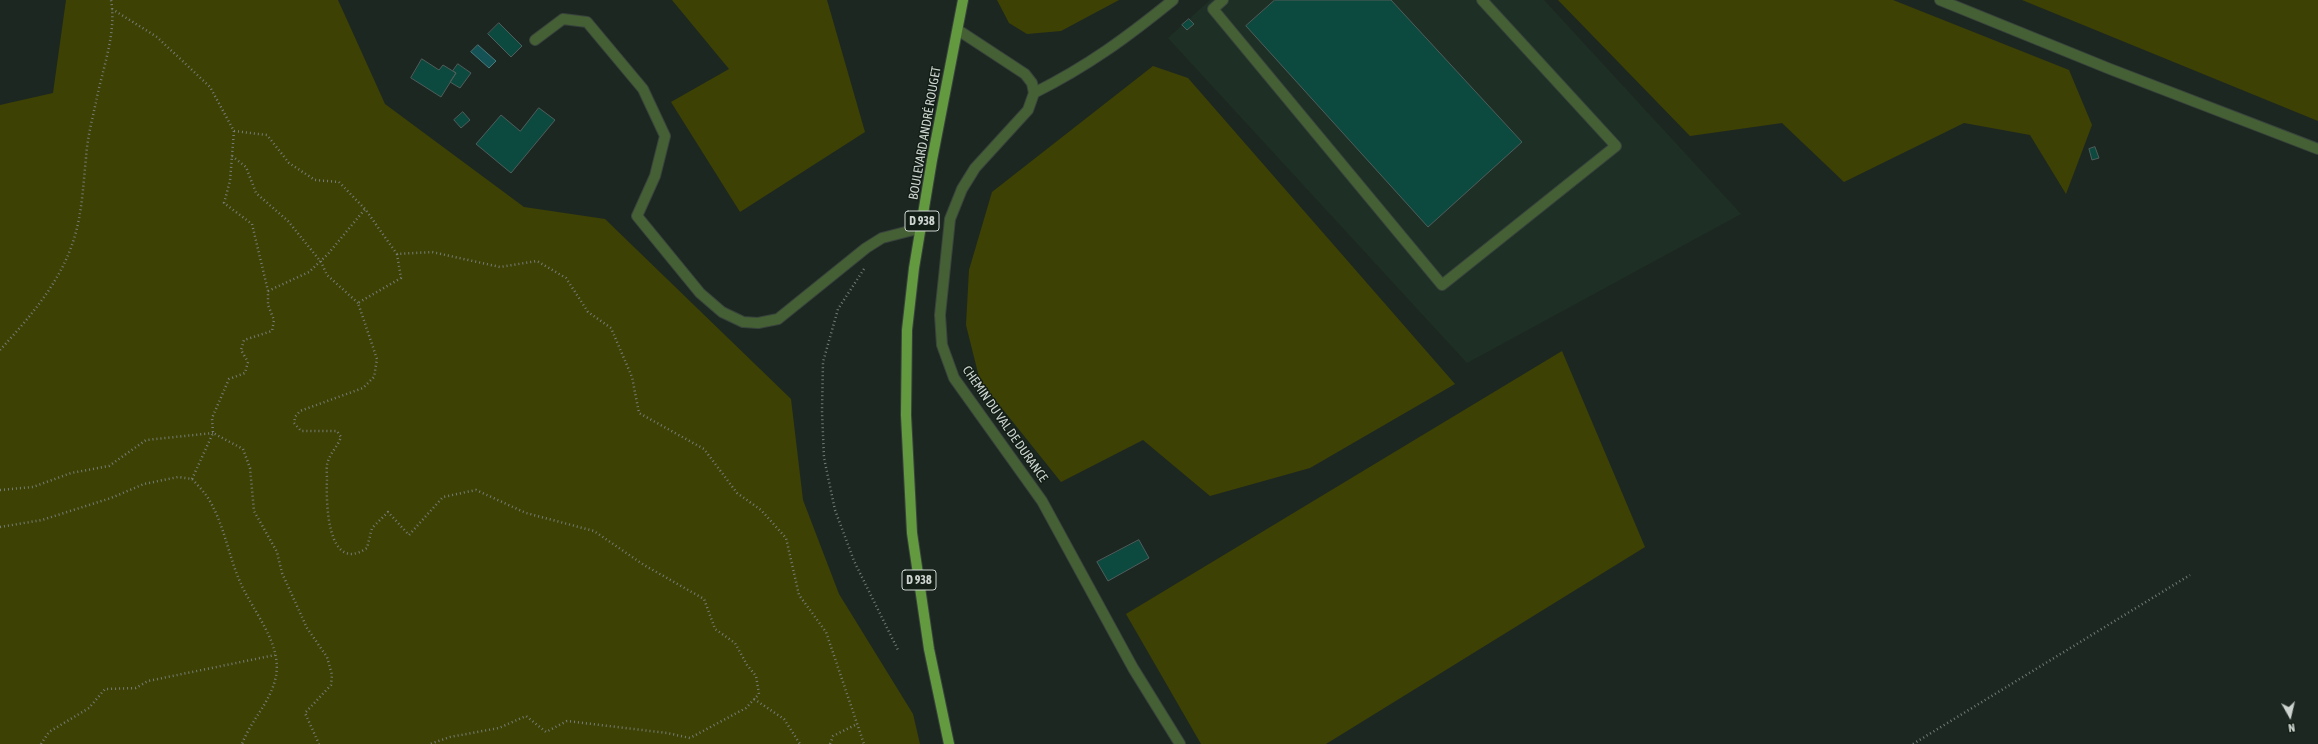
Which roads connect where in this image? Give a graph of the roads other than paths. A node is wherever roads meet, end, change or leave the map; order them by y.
1 (964, 0) edge
2 (1173, 0) edge
3 (1223, 0) edge
4 (1482, 0) edge
5 (1940, 0) edge
6 (958, 30) junction
7 (535, 40) dead end
8 (1034, 93) junction
9 (2318, 149) edge
10 (921, 228) junction
11 (949, 744) edge
12 (1180, 744) edge

1 - 6 main road, BOULEVARD ANDRÉ ROUGET / D 938
2 - 8 street
3 - 4 street
5 - 9 street
6 - 8 street
6 - 10 main road, BOULEVARD ANDRÉ ROUGET / D 938
7 - 10 street
8 - 12 street, CHEMIN DU VAL DE DURANCE
10 - 11 main road, BOULEVARD ANDRÉ ROUGET / D 938

